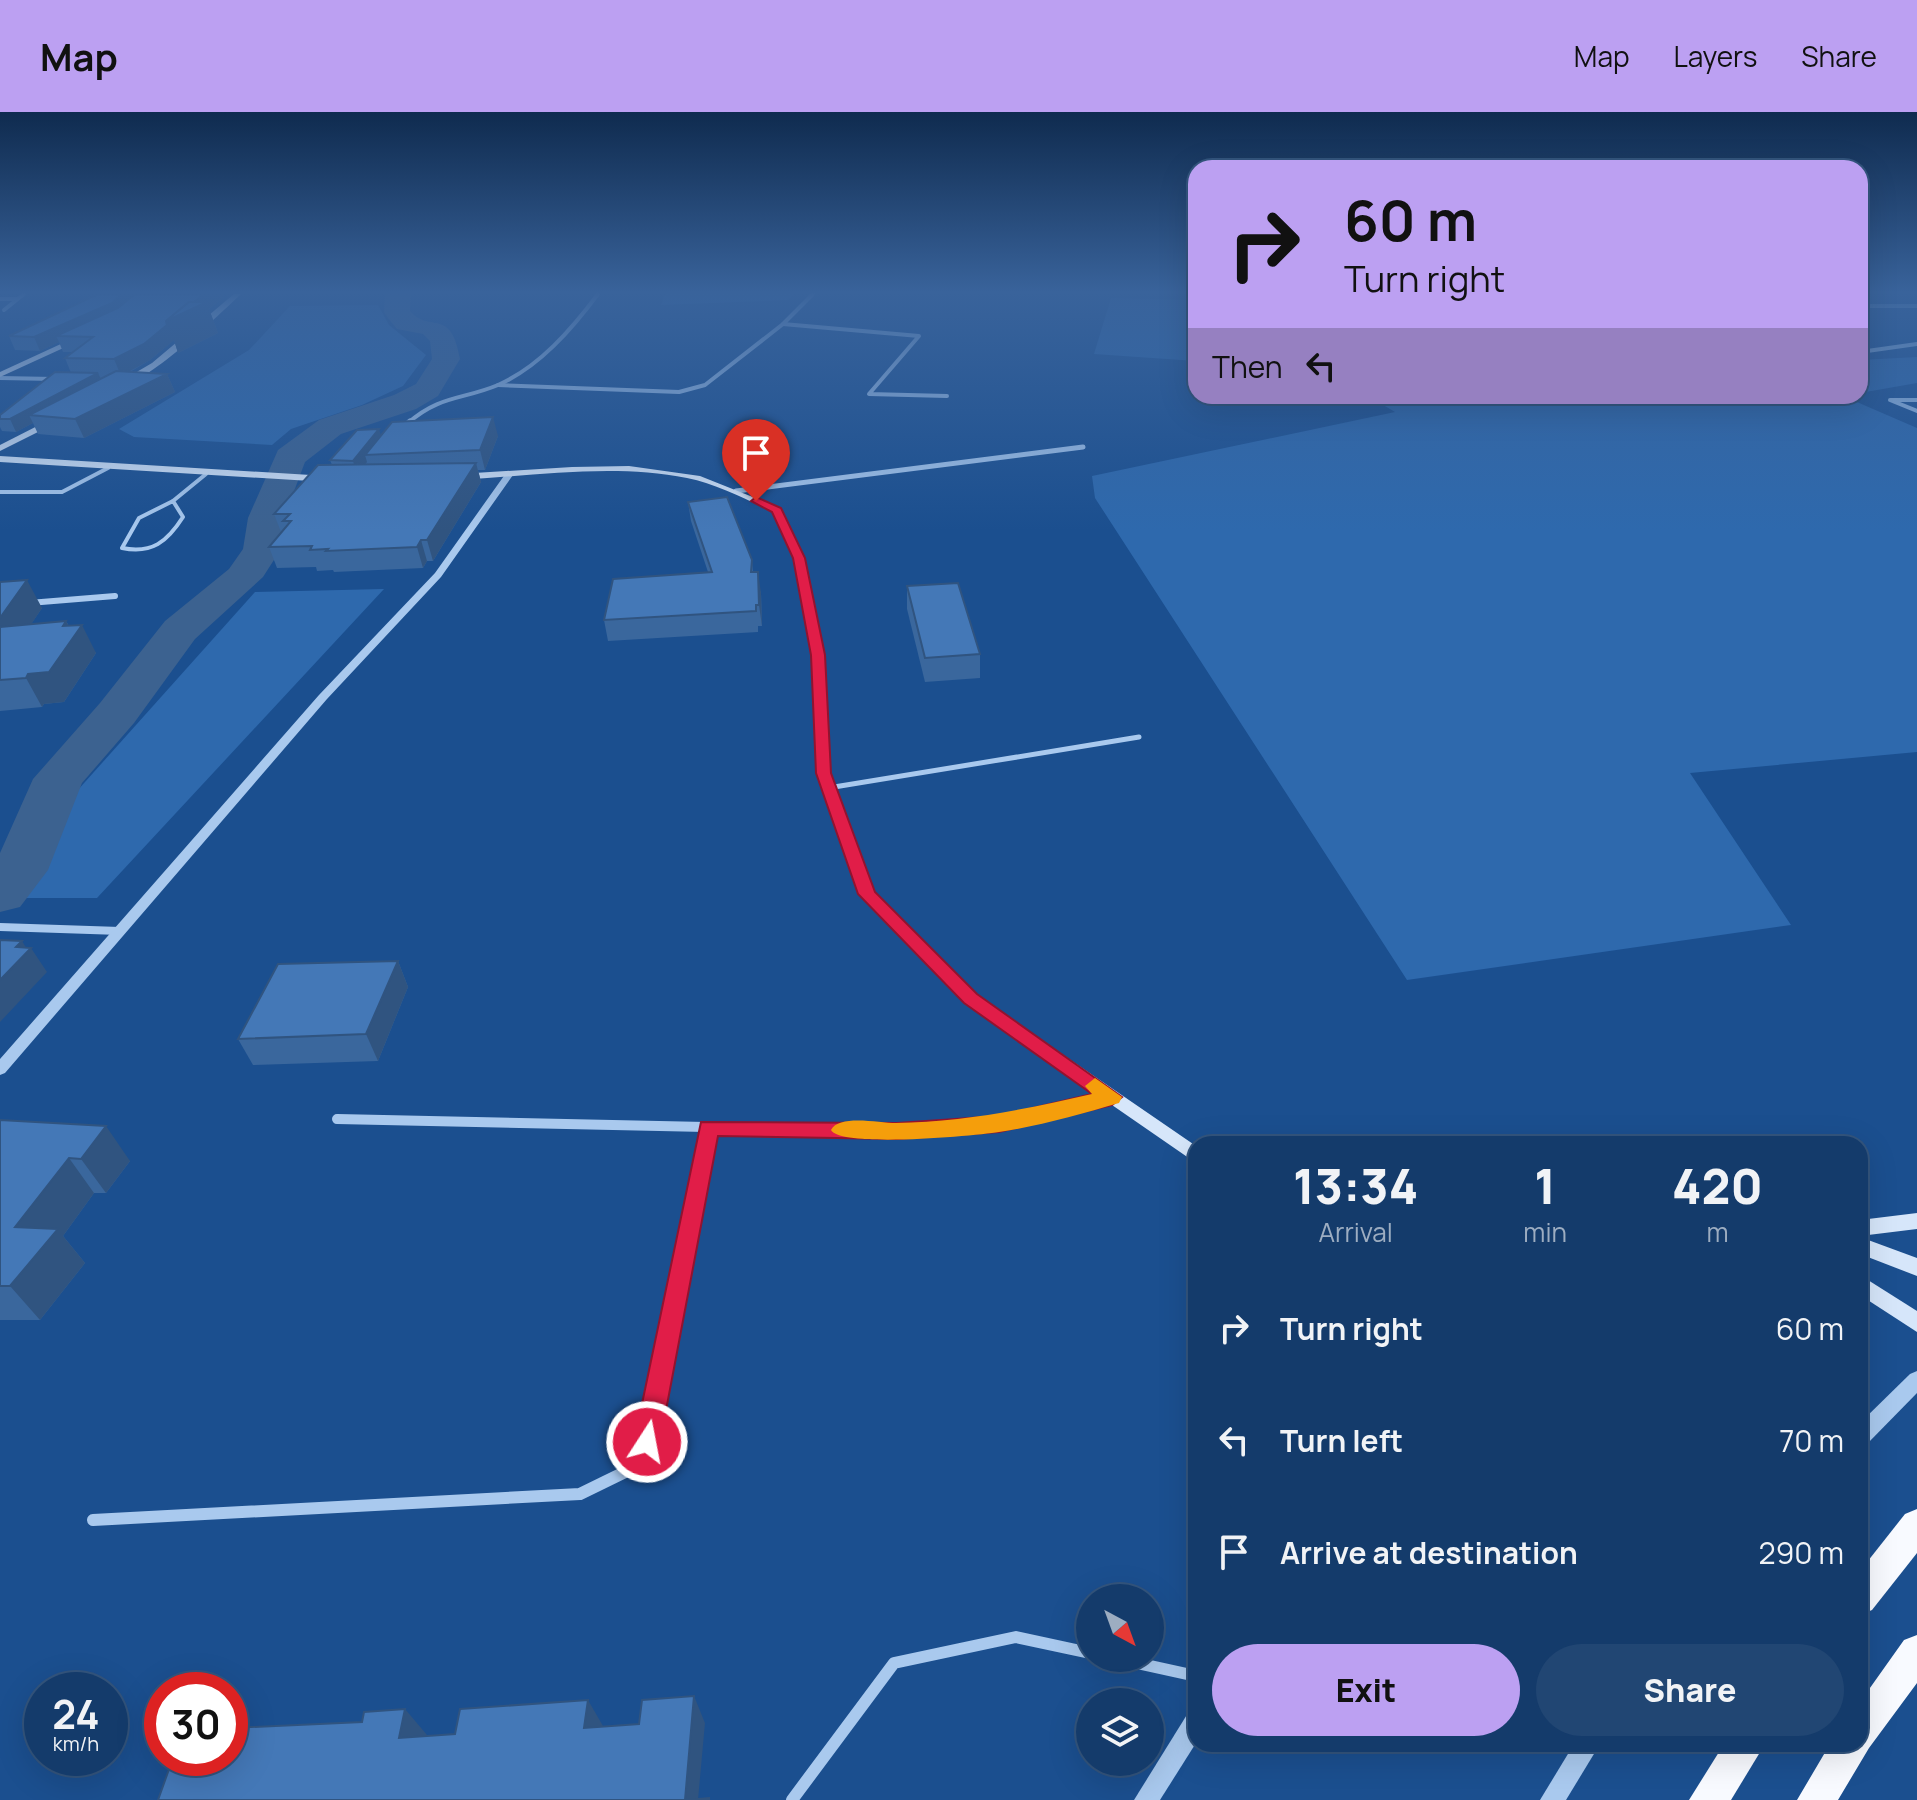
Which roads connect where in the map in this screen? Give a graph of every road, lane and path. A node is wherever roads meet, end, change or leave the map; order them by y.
1 (142, 373) edge
2 (518, 373) edge
3 (721, 373) edge
4 (887, 373) edge
5 (0, 376) edge
6 (57, 380) edge
7 (114, 385) edge
8 (498, 385) junction
9 (947, 396) dead end
10 (1917, 400) edge
11 (1917, 411) edge
12 (60, 418) edge
13 (399, 431) edge
14 (1083, 447) dead end
15 (0, 448) edge
16 (3, 461) edge
17 (108, 468) junction
18 (206, 474) junction
19 (509, 475) junction
20 (449, 477) edge
21 (339, 479) edge
22 (736, 491) junction
23 (0, 492) edge
24 (173, 501) junction
25 (115, 596) dead end
26 (14, 604) edge
27 (1139, 737) dead end
28 (828, 788) junction
29 (0, 927) edge
30 (120, 931) junction
31 (0, 1069) edge
32 (1112, 1097) junction
33 (337, 1119) dead end
34 (709, 1127) junction
35 (1188, 1150) edge
36 (1917, 1221) edge
37 (1868, 1227) edge
38 (1868, 1248) edge
39 (1917, 1267) edge
40 (1868, 1289) edge
41 (1917, 1323) edge
42 (1917, 1380) edge
43 (1868, 1429) edge
44 (93, 1520) dead end
45 (1917, 1526) edge
46 (1868, 1588) edge
47 (1076, 1650) edge
48 (1917, 1653) edge
49 (1164, 1669) edge
50 (1188, 1674) edge
51 (1868, 1722) edge
52 (1188, 1734) edge
53 (1583, 1752) edge
54 (1741, 1752) edge
55 (1847, 1752) edge
56 (792, 1800) edge
57 (1146, 1800) edge
58 (1552, 1800) edge
59 (1708, 1800) edge
60 (1816, 1800) edge

1 - 7 main road
2 - 8 street
3 - 8 street
4 - 9 street
5 - 6 street
8 - 13 street
10 - 11 street
12 - 15 main road
14 - 22 street
16 - 17 main road
17 - 18 main road
17 - 23 lane
18 - 21 main road
18 - 24 lane
19 - 20 main road
19 - 22 main road
19 - 30 street
22 - 28 main road
24 - 24 lane
25 - 26 street
27 - 28 lane
28 - 32 main road
29 - 30 street
30 - 31 street
32 - 34 street
32 - 35 main road
33 - 34 street
34 - 44 street
36 - 37 main road
38 - 39 main road
40 - 41 main road
42 - 43 street
45 - 46 highway
47 - 56 street
48 - 51 highway
49 - 50 street
52 - 57 street
53 - 58 street
54 - 59 highway
55 - 60 highway

